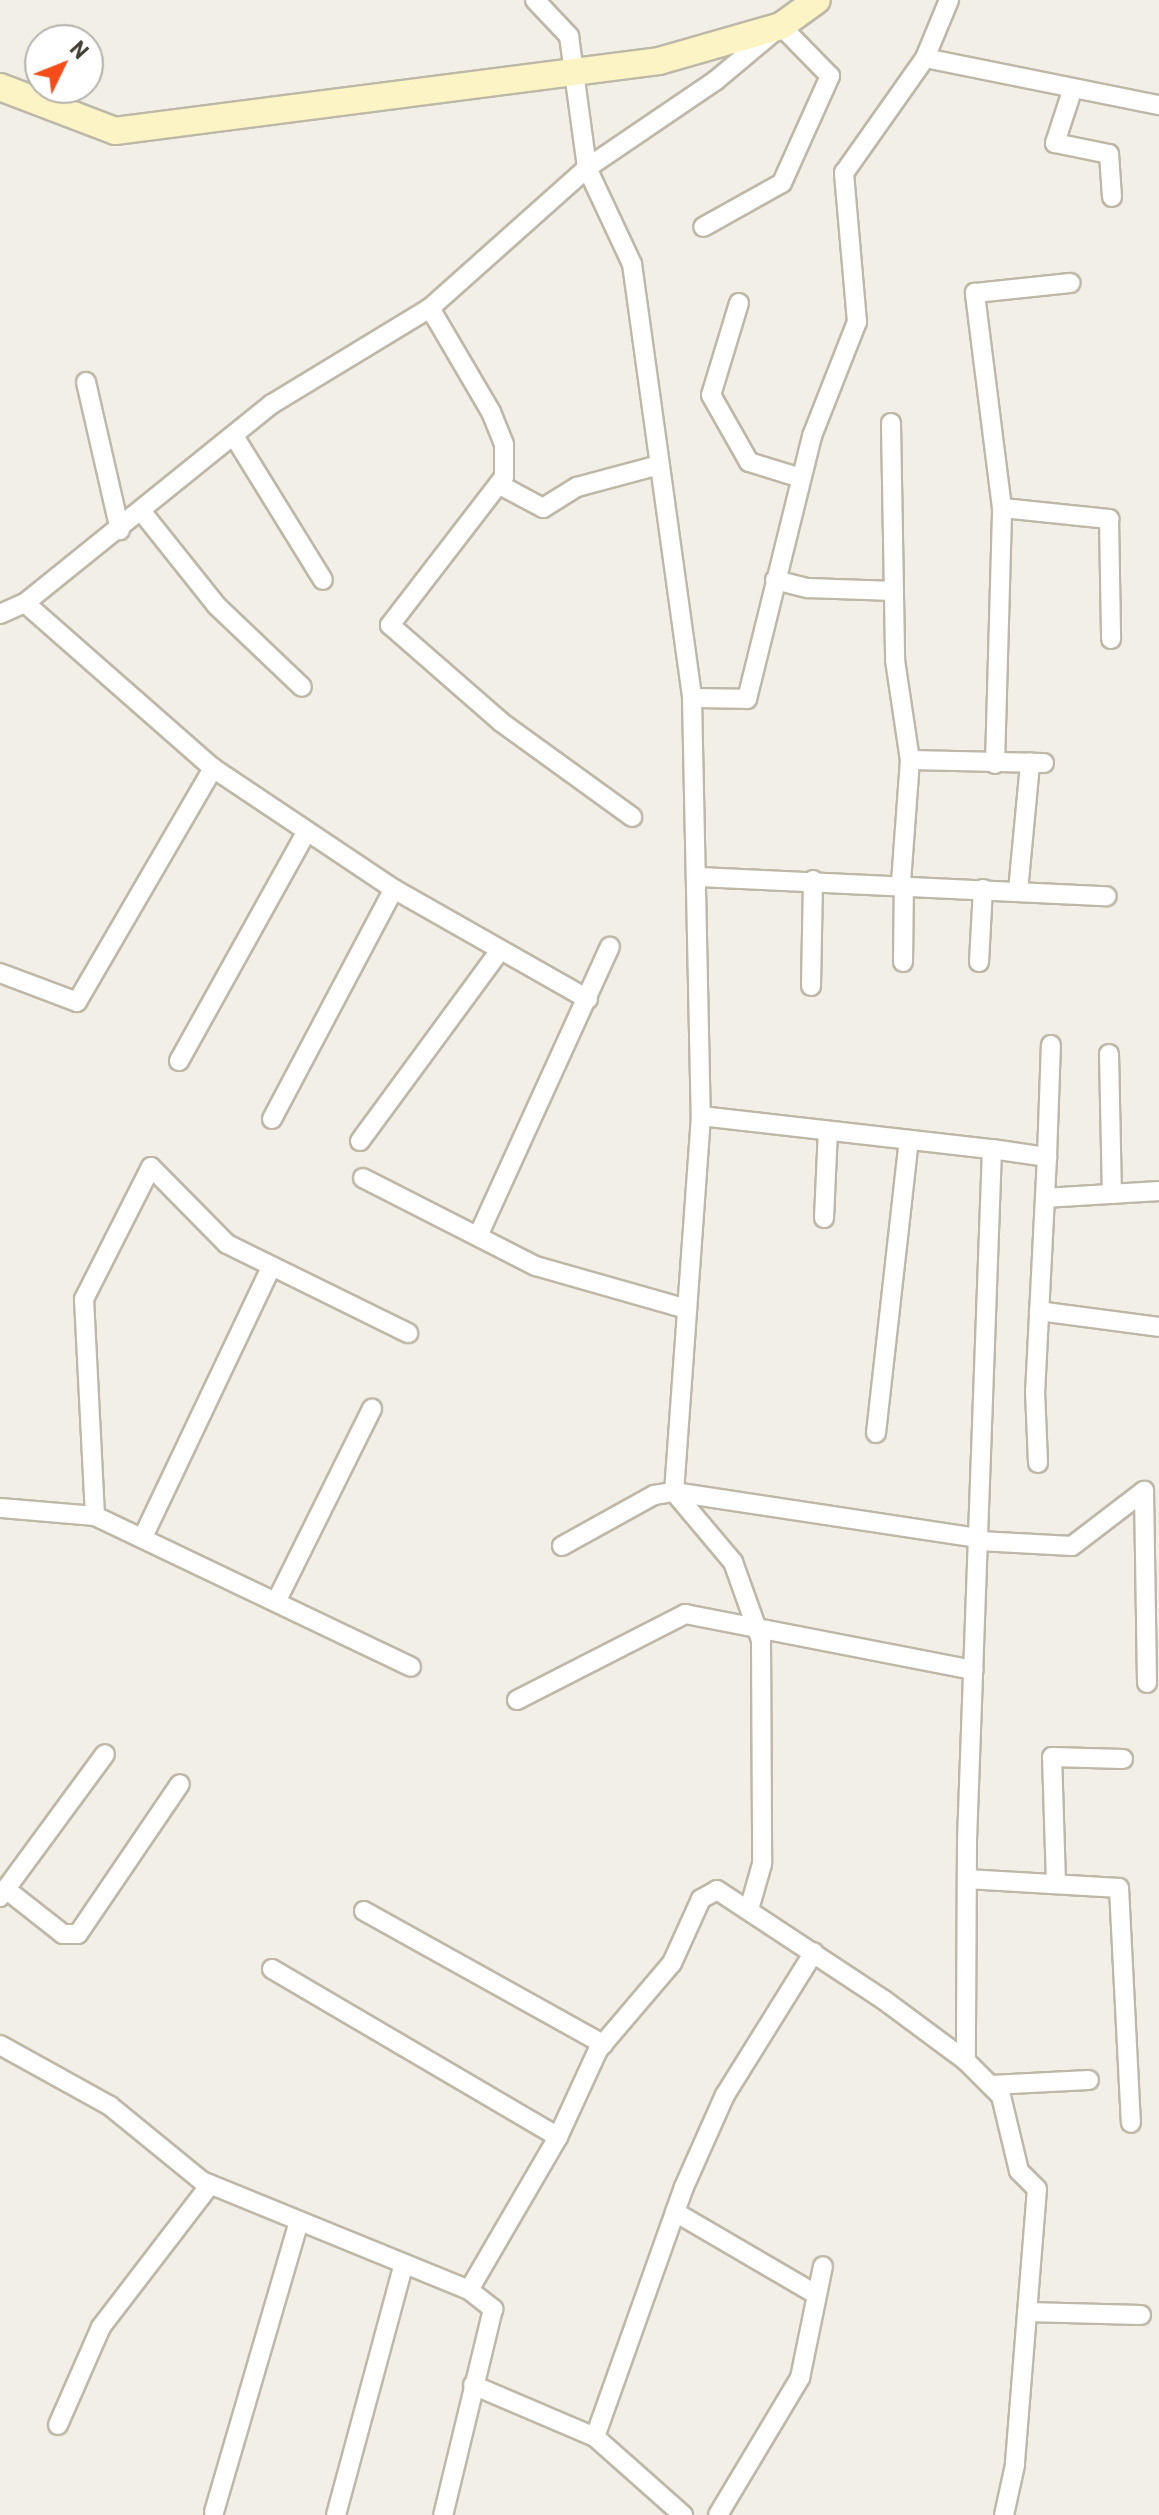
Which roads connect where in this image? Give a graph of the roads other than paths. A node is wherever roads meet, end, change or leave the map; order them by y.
1 (535, 0) edge
2 (817, 0) edge
3 (949, 0) edge
4 (781, 26) junction
5 (925, 58) junction
6 (575, 74) junction
7 (0, 87) edge
8 (1072, 91) junction
9 (1159, 105) edge
10 (587, 168) junction
11 (1112, 197) dead end
12 (703, 227) dead end
13 (1070, 283) dead end
14 (739, 303) dead end
15 (430, 308) junction
16 (86, 382) dead end
17 (891, 423) dead end
18 (234, 436) junction
19 (659, 465) junction
20 (801, 478) junction
21 (500, 485) junction
22 (1002, 508) junction
23 (142, 512) junction
24 (120, 530) junction
25 (323, 580) dead end
26 (775, 580) junction
27 (894, 591) junction
28 (25, 603) junction
29 (0, 614) edge
30 (1111, 639) dead end
31 (302, 687) dead end
32 (692, 698) junction
33 (910, 760) junction
34 (995, 764) junction
35 (213, 768) junction
36 (632, 817) dead end
37 (307, 831) junction
38 (698, 877) junction
39 (813, 880) junction
40 (903, 884) junction
41 (394, 889) junction
42 (983, 889) junction
43 (1018, 891) junction
44 (1107, 896) dead end
45 (610, 947) dead end
46 (499, 952) junction
47 (903, 962) dead end
48 (979, 962) dead end
49 (0, 973) edge
50 (811, 986) dead end
51 (588, 999) junction
52 (1051, 1045) dead end
53 (1109, 1054) dead end
54 (179, 1061) dead end
55 (701, 1116) junction
56 (272, 1119) dead end
57 (828, 1131) junction
58 (909, 1140) junction
59 (360, 1141) dead end
60 (992, 1149) junction
61 (1047, 1157) junction
62 (363, 1178) dead end
63 (1159, 1191) edge
64 (1112, 1194) junction
65 (1045, 1198) junction
66 (824, 1218) dead end
67 (478, 1236) junction
68 (270, 1269) junction
69 (687, 1309) junction
70 (1039, 1311) junction
71 (1159, 1327) edge
72 (408, 1333) dead end
73 (372, 1409) dead end
74 (876, 1433) dead end
75 (1038, 1463) dead end
76 (1151, 1486) edge
77 (674, 1492) junction
78 (0, 1508) edge
79 (95, 1516) junction
80 (143, 1537) junction
81 (979, 1540) junction
82 (562, 1546) dead end
83 (276, 1602) junction
84 (1153, 1624) edge
85 (757, 1628) junction
86 (411, 1667) dead end
87 (974, 1670) junction
88 (1147, 1683) dead end
89 (517, 1700) dead end
90 (105, 1754) dead end
91 (1123, 1759) dead end
92 (180, 1784) dead end
93 (967, 1879) junction
94 (1056, 1883) junction
95 (3, 1894) edge
96 (750, 1906) junction
97 (364, 1911) dead end
98 (814, 1952) junction
99 (272, 1969) dead end
100 (603, 2044) junction
101 (0, 2045) edge
102 (966, 2061) junction
103 (1089, 2080) dead end
104 (991, 2085) junction
105 (1131, 2123) dead end
106 (558, 2137) junction
107 (210, 2185) junction
108 (675, 2212) junction
109 (299, 2222) junction
110 (823, 2266) dead end
111 (403, 2267) junction
112 (469, 2290) junction
113 (817, 2295) junction
114 (1027, 2312) junction
115 (1141, 2315) dead end
116 (473, 2385) junction
117 (58, 2425) dead end
118 (595, 2437) junction
119 (214, 2512) dead end
120 (336, 2515) edge
121 (443, 2515) edge
122 (683, 2515) edge
123 (718, 2515) edge
124 (1004, 2515) edge

1 - 6 street
2 - 4 main road
3 - 5 street
4 - 6 main road
4 - 10 street
4 - 12 street
5 - 8 street
5 - 20 street
6 - 7 main road
6 - 10 street
8 - 9 street
8 - 11 street
10 - 15 street
10 - 19 street
13 - 22 street
14 - 20 street
15 - 18 street
15 - 21 street
16 - 24 street
17 - 27 street
18 - 23 street
18 - 25 street
19 - 21 street
19 - 32 street
20 - 26 street
21 - 36 street
22 - 30 street
22 - 34 street
23 - 24 street
23 - 31 street
24 - 28 street
26 - 27 street
26 - 32 street
27 - 33 street
28 - 29 street
28 - 35 street
32 - 38 street
33 - 34 street
33 - 40 street
34 - 43 street
35 - 37 street
35 - 49 street
37 - 41 street
37 - 54 street
38 - 39 street
38 - 55 street
39 - 40 street
39 - 50 street
40 - 42 street
40 - 47 street
41 - 46 street
41 - 56 street
42 - 43 street
42 - 48 street
43 - 44 street
45 - 51 street
46 - 51 street
46 - 59 street
51 - 67 street
52 - 61 street
53 - 64 street
55 - 57 street
55 - 69 street
57 - 58 street
57 - 66 street
58 - 60 street
58 - 74 street
60 - 61 street
60 - 81 street
61 - 65 street
62 - 67 street
63 - 64 street
64 - 65 street
65 - 70 street
67 - 69 street
68 - 72 street
68 - 79 street
68 - 80 street
69 - 77 street
70 - 71 street
70 - 75 street
73 - 83 street
76 - 81 street
76 - 84 street
77 - 81 street
77 - 82 street
77 - 85 street
78 - 79 street
79 - 80 street
80 - 83 street
81 - 87 street
83 - 86 street
84 - 88 street
85 - 87 street
85 - 89 street
85 - 96 street
87 - 93 street
90 - 95 street
91 - 94 street
92 - 95 street
93 - 94 street
93 - 102 street
94 - 105 street
96 - 98 street
96 - 100 street
97 - 100 street
98 - 102 street
98 - 108 street
99 - 106 street
100 - 106 street
101 - 107 street
102 - 104 street
103 - 104 street
104 - 114 street
106 - 112 street
107 - 109 street
107 - 117 street
108 - 113 street
108 - 118 street
109 - 111 street
109 - 119 street
110 - 113 street
111 - 112 street
111 - 120 street
112 - 116 street
113 - 123 street
114 - 115 street
114 - 124 street
116 - 118 street
116 - 121 street
118 - 122 street

